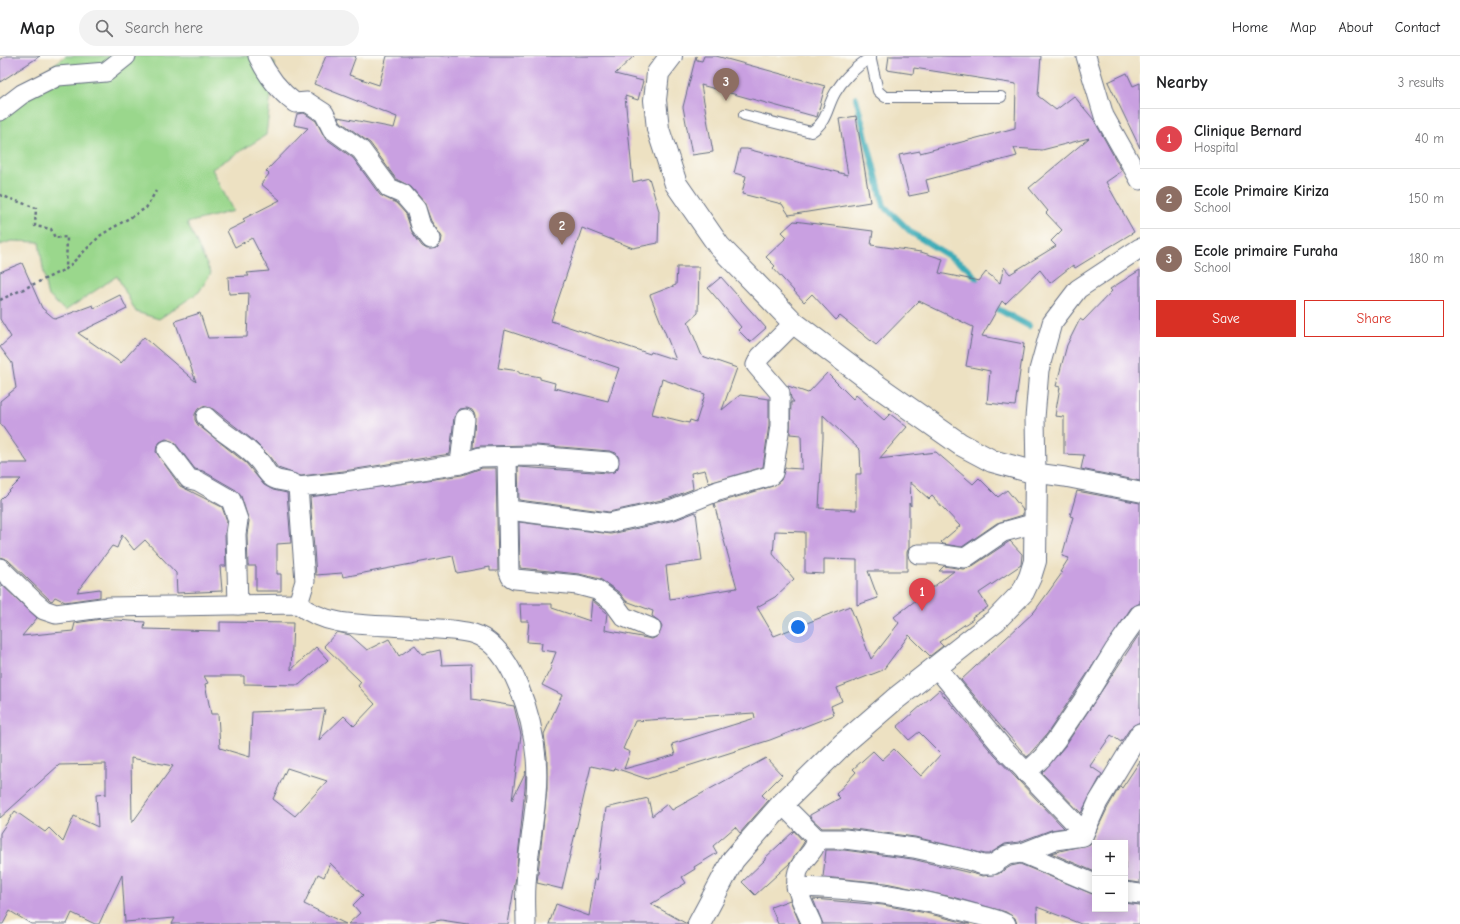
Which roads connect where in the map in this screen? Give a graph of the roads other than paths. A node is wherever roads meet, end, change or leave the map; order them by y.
1 (126, 56) edge
2 (258, 56) edge
3 (671, 56) edge
4 (870, 56) edge
5 (1086, 56) edge
6 (1001, 96) dead end
7 (0, 111) edge
8 (744, 115) dead end
9 (1140, 180) edge
10 (431, 239) dead end
11 (1140, 248) edge
12 (794, 323) junction
13 (206, 417) dead end
14 (465, 419) dead end
15 (168, 450) dead end
16 (508, 456) junction
17 (608, 462) dead end
18 (460, 464) junction
19 (1036, 473) junction
20 (298, 487) junction
21 (1140, 492) edge
22 (508, 510) junction
23 (1036, 523) junction
24 (918, 554) dead end
25 (0, 568) edge
26 (298, 604) junction
27 (238, 605) junction
28 (1140, 614) edge
29 (651, 628) dead end
30 (936, 667) junction
31 (1140, 732) edge
32 (1026, 773) junction
33 (782, 804) junction
34 (1083, 836) junction
35 (817, 839) junction
36 (1022, 853) junction
37 (1092, 883) edge
38 (796, 888) junction
39 (1128, 892) edge
40 (1140, 894) edge
41 (526, 924) edge
42 (699, 924) edge
43 (812, 924) edge
44 (1006, 924) edge

1 - 7 street
2 - 10 street
3 - 12 street
4 - 6 lane
4 - 8 lane
5 - 9 street
11 - 19 street
12 - 19 street
12 - 22 street
13 - 20 street
14 - 18 street
15 - 27 street
16 - 17 street
16 - 18 street
16 - 22 street
18 - 20 street
19 - 21 street
19 - 23 street
20 - 26 street
22 - 29 street
23 - 24 street
23 - 30 street
25 - 27 street
26 - 27 street
26 - 41 street
28 - 32 street
30 - 32 street
30 - 33 street
31 - 34 street
32 - 34 street
33 - 35 street
33 - 42 street
34 - 36 street
35 - 36 street
35 - 38 street
36 - 37 street
38 - 43 street
38 - 44 street
39 - 40 street

